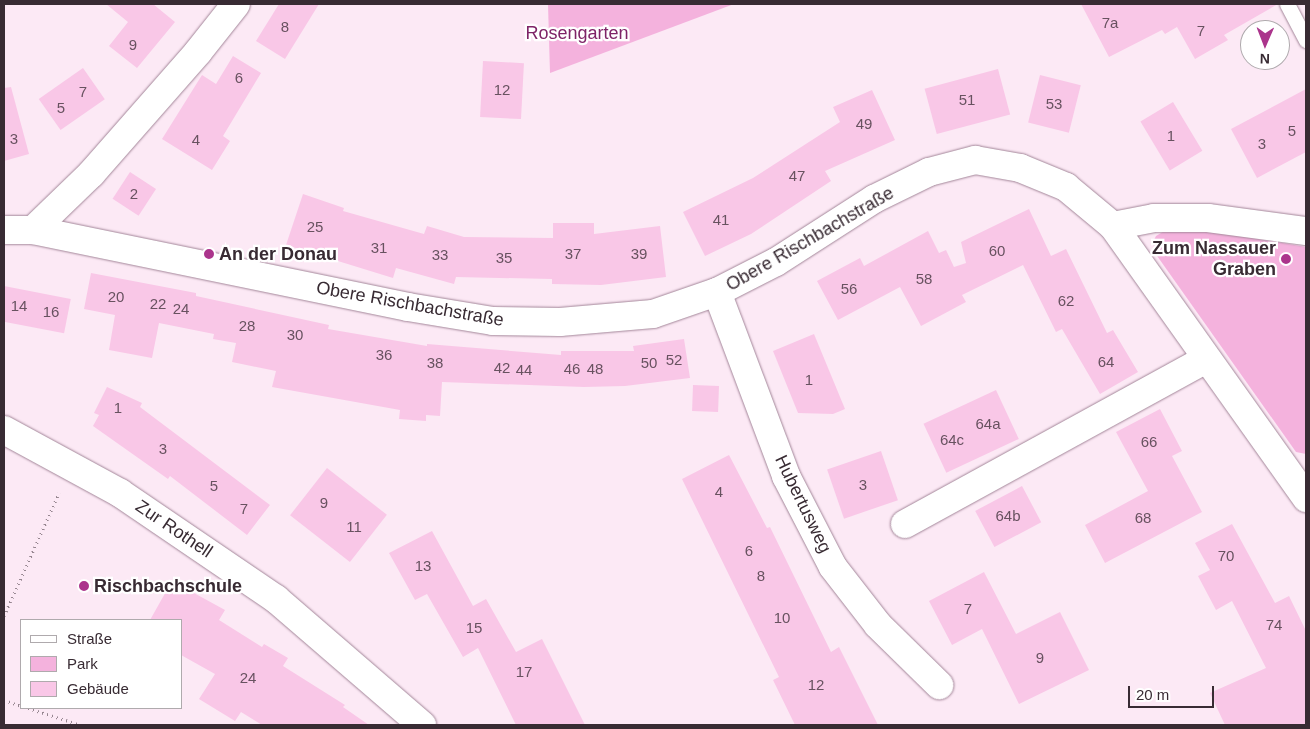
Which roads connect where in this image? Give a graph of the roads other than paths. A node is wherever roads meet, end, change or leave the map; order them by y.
1 (236, 4) edge
2 (1287, 4) edge
3 (1306, 40) edge
4 (1113, 226) junction
5 (4, 230) edge
6 (32, 230) junction
7 (1306, 231) edge
8 (718, 292) junction
9 (1206, 359) junction
10 (4, 430) edge
11 (1306, 498) edge
12 (905, 524) dead end
13 (939, 685) dead end
14 (422, 725) edge

1 - 6 street
2 - 3 lane
4 - 7 street
4 - 8 street, Obere Rischbachstraße
4 - 9 street, Obere Rischbachstraße
5 - 6 street, Obere Rischbachstraße
6 - 8 street, Obere Rischbachstraße
8 - 13 street, Hubertusweg
9 - 11 street, Obere Rischbachstraße
9 - 12 street
10 - 14 street, Zur Rothell

